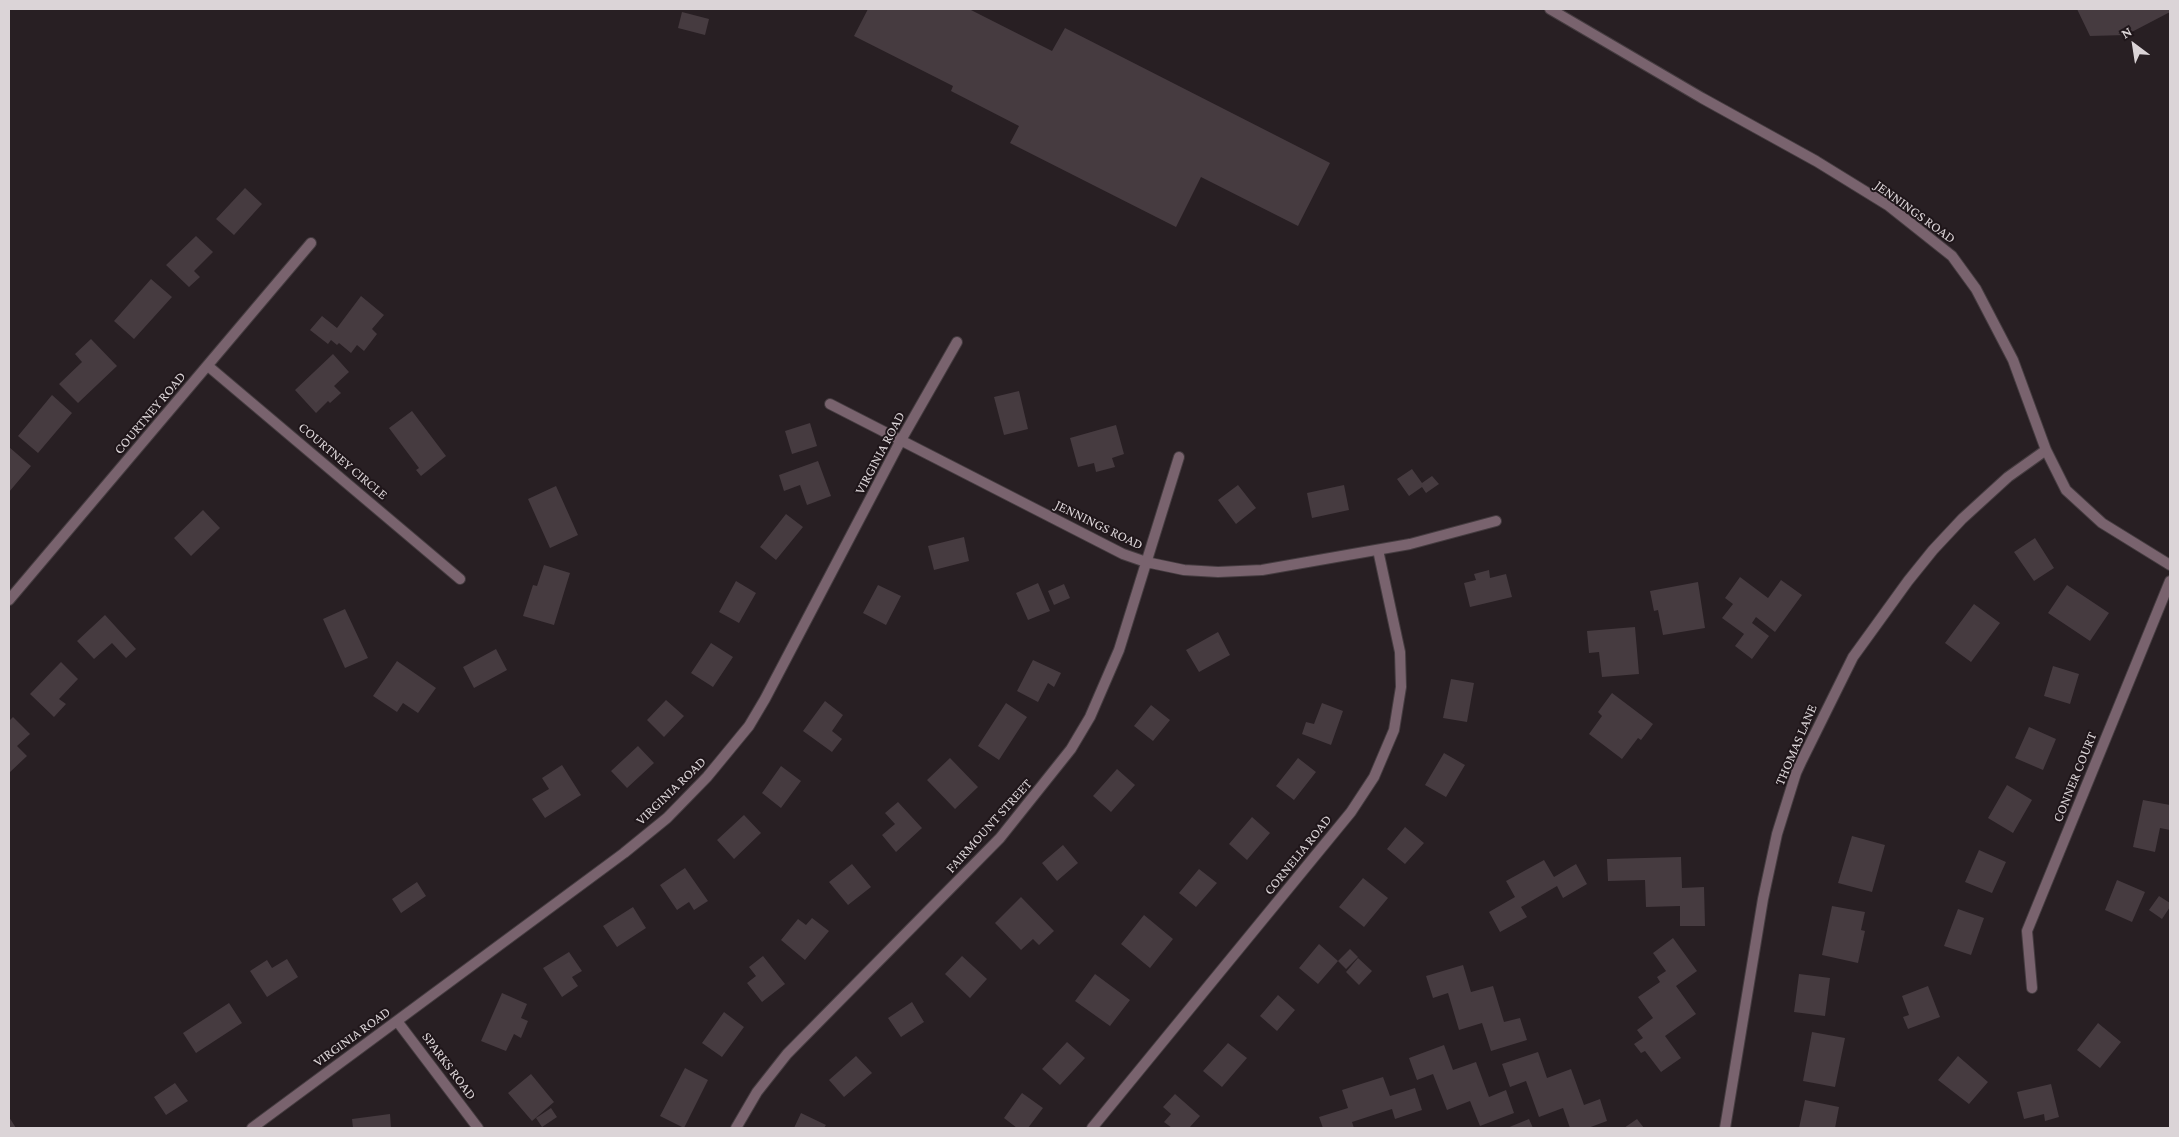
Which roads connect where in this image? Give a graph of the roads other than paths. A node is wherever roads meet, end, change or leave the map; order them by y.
1 (1550, 9) edge
2 (311, 243) dead end
3 (957, 342) dead end
4 (208, 366) junction
5 (830, 404) dead end
6 (901, 440) junction
7 (2046, 450) junction
8 (1179, 457) dead end
9 (1496, 521) dead end
10 (1378, 550) junction
11 (1146, 562) junction
12 (2170, 566) edge
13 (460, 579) dead end
14 (2170, 581) edge
15 (9, 600) edge
16 (2032, 988) dead end
17 (397, 1021) junction
18 (252, 1128) edge
19 (478, 1128) edge
20 (736, 1128) edge
21 (1092, 1128) edge
22 (1725, 1128) edge

1 - 7 street, JENNINGS ROAD
2 - 4 street, COURTNEY ROAD
3 - 6 street, VIRGINIA ROAD
4 - 13 street, COURTNEY CIRCLE
4 - 15 street, COURTNEY ROAD
5 - 6 street, JENNINGS ROAD
6 - 11 street, JENNINGS ROAD
6 - 17 street, VIRGINIA ROAD
7 - 12 street, JENNINGS ROAD
7 - 22 street, THOMAS LANE
8 - 11 street, FAIRMOUNT STREET
9 - 10 street, JENNINGS ROAD
10 - 11 street, JENNINGS ROAD
10 - 21 street, CORNELIA ROAD
11 - 20 street, FAIRMOUNT STREET
14 - 16 street, CONNER COURT
17 - 18 street, VIRGINIA ROAD
17 - 19 street, SPARKS ROAD

